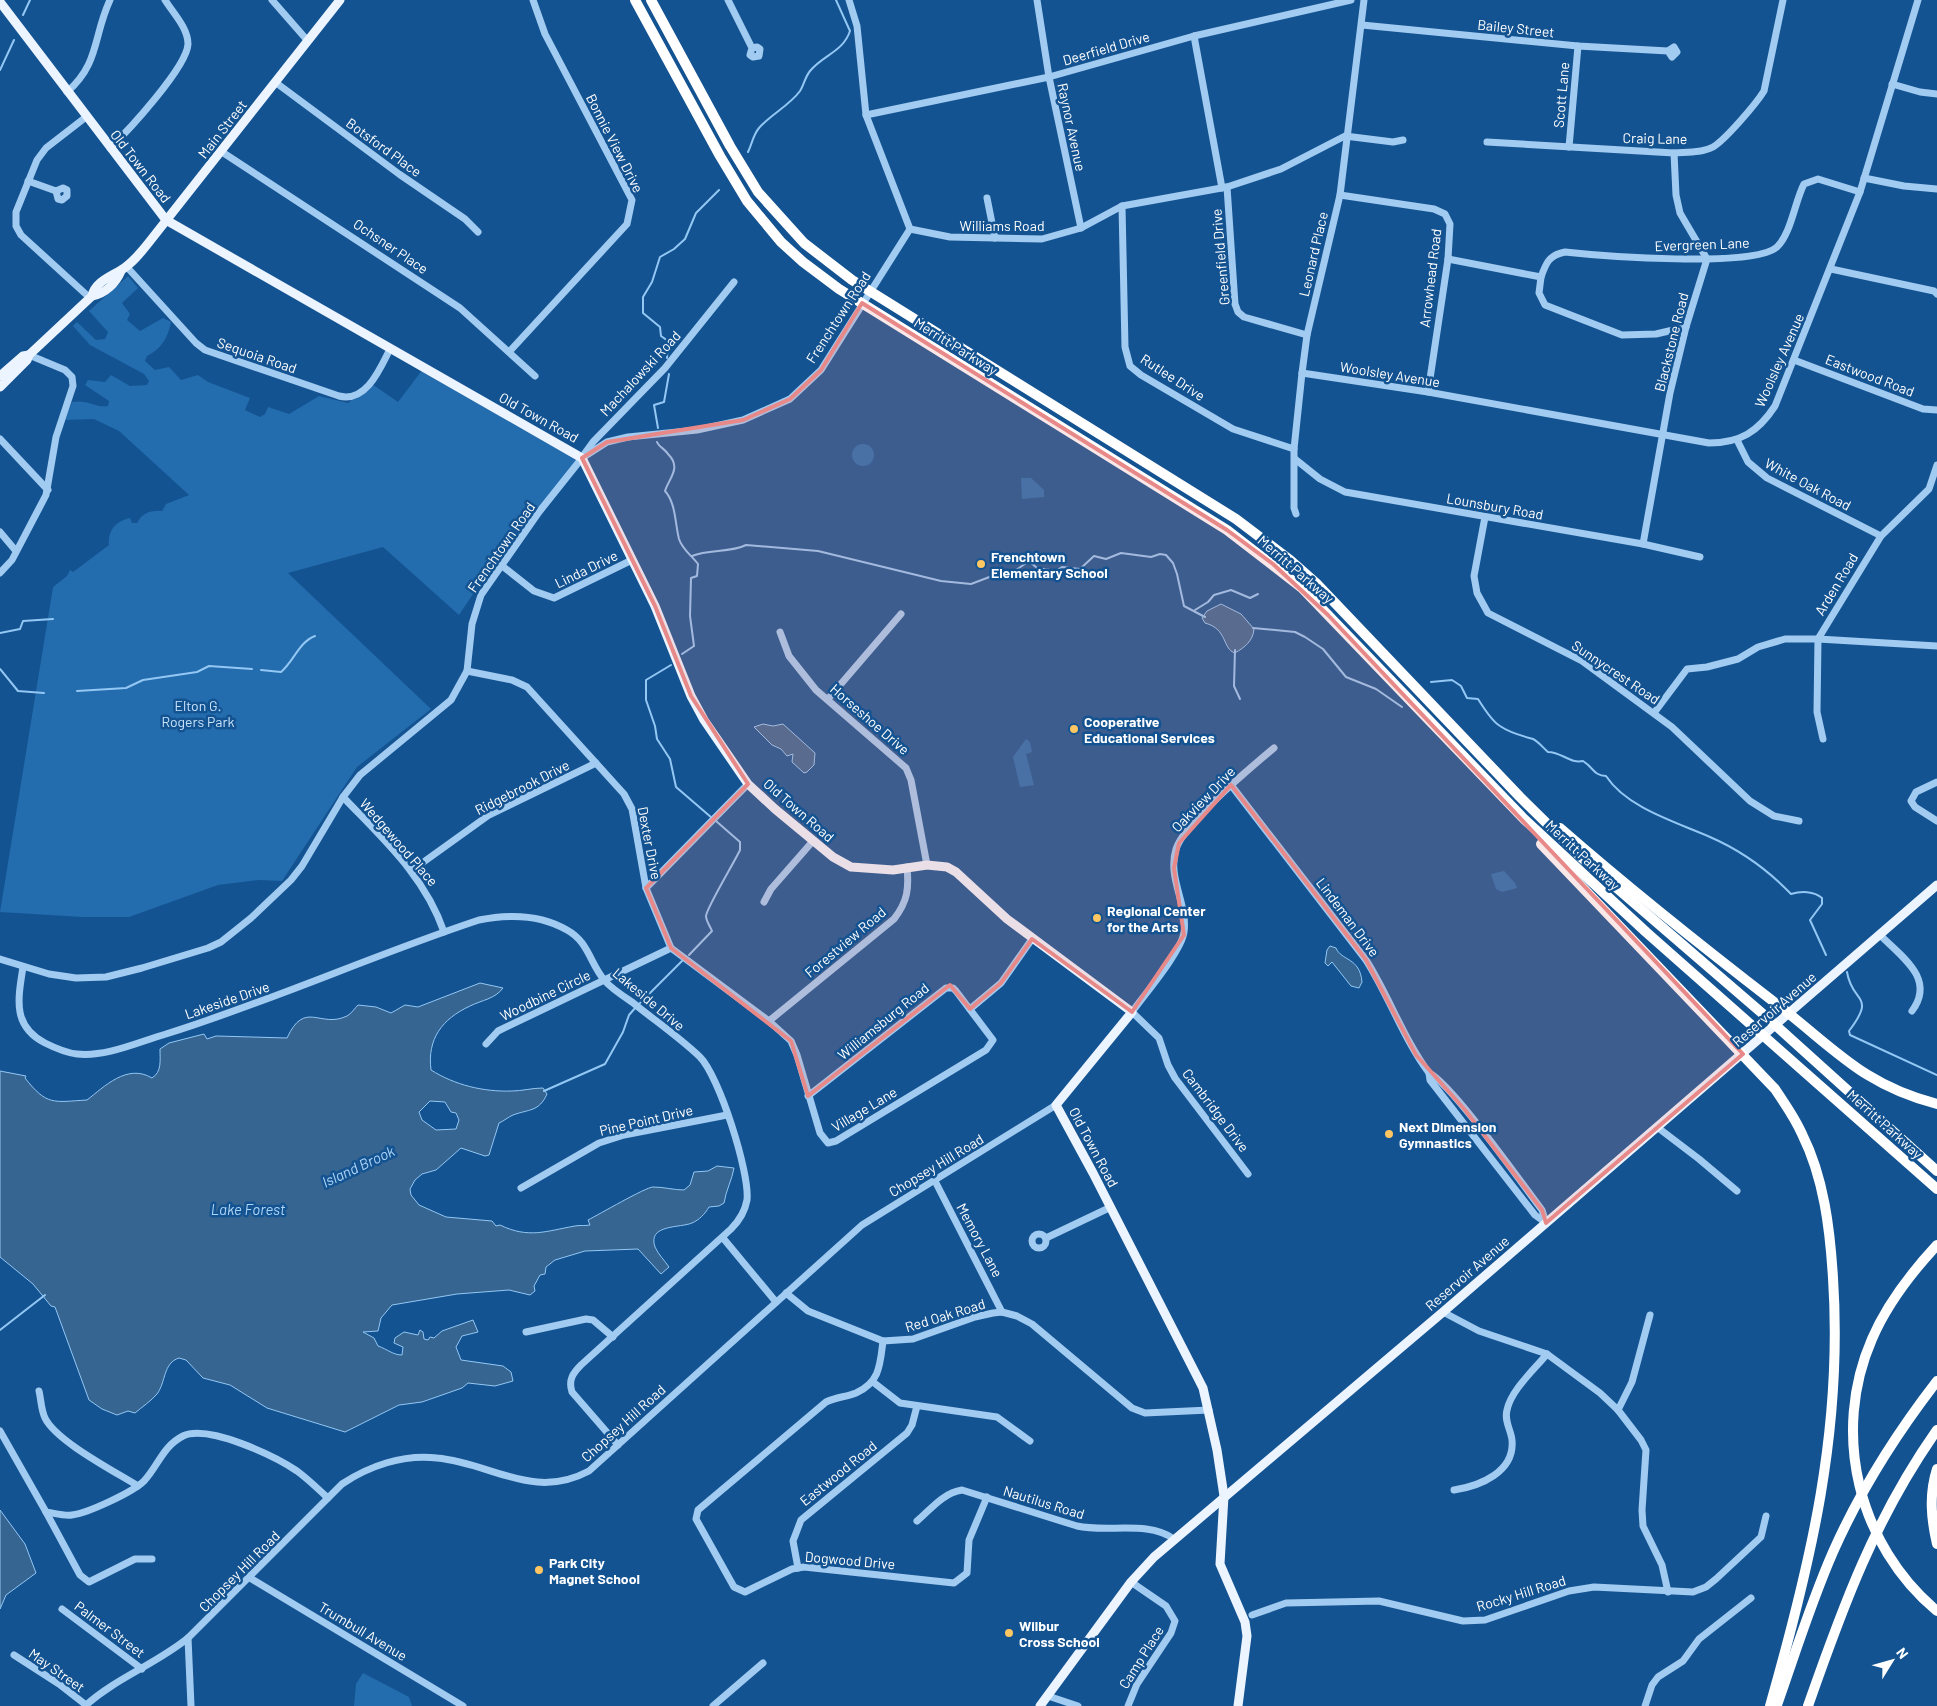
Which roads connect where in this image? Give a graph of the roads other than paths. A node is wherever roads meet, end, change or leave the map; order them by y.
1 (110, 0) edge
2 (165, 0) edge
3 (272, 0) edge
4 (340, 0) edge
5 (533, 0) edge
6 (635, 0) edge
7 (651, 0) edge
8 (728, 0) edge
9 (849, 0) edge
10 (1037, 0) edge
11 (1351, 0) edge
12 (1364, 0) edge
13 (1783, 0) edge
14 (1918, 0) edge
15 (0, 2) edge
16 (1362, 25) junction
17 (1194, 36) junction
18 (307, 40) junction
19 (1578, 46) junction
20 (752, 48) dead end
21 (1668, 51) dead end
22 (1049, 77) junction
23 (275, 82) junction
24 (1892, 84) junction
25 (67, 92) junction
26 (1937, 94) edge
27 (866, 115) junction
28 (86, 117) junction
29 (1345, 136) junction
30 (1403, 140) dead end
31 (1487, 142) dead end
32 (1569, 147) junction
33 (110, 148) junction
34 (222, 152) junction
35 (1674, 153) junction
36 (1864, 178) junction
37 (28, 182) junction
38 (1224, 187) junction
39 (1937, 189) edge
40 (56, 191) dead end
41 (1860, 192) junction
42 (1340, 196) junction
43 (987, 198) dead end
44 (1122, 206) junction
45 (166, 220) junction
46 (1081, 228) junction
47 (910, 229) junction
48 (478, 232) dead end
49 (995, 238) junction
50 (1448, 259) junction
51 (1707, 259) junction
52 (123, 268) junction
53 (1831, 269) junction
54 (1541, 277) junction
55 (734, 282) dead end
56 (1937, 294) edge
57 (91, 297) junction
58 (1686, 327) junction
59 (1307, 335) junction
60 (390, 349) junction
61 (510, 351) junction
62 (29, 355) junction
63 (1794, 360) junction
64 (1302, 373) junction
65 (0, 376) edge
66 (535, 376) dead end
67 (0, 387) edge
68 (1428, 392) junction
69 (1937, 410) edge
70 (605, 429) junction
71 (1663, 436) junction
72 (0, 439) edge
73 (1737, 440) junction
74 (612, 441) junction
75 (1294, 449) junction
76 (582, 458) junction
77 (1294, 459) junction
78 (1937, 465) edge
79 (48, 490) junction
80 (1296, 514) dead end
81 (1485, 517) junction
82 (0, 532) edge
83 (1881, 536) junction
84 (1643, 544) junction
85 (16, 551) junction
86 (1700, 557) dead end
87 (632, 560) junction
88 (501, 565) junction
89 (0, 573) edge
90 (901, 614) dead end
91 (780, 632) dead end
92 (1818, 639) junction
93 (1937, 646) edge
94 (467, 671) junction
95 (828, 699) junction
96 (1654, 713) junction
97 (1823, 739) dead end
98 (1274, 748) dead end
99 (596, 763) junction
100 (1496, 772) junction
101 (1937, 782) edge
102 (748, 784) junction
103 (1232, 785) junction
104 (1494, 788) junction
105 (343, 797) junction
106 (1799, 821) dead end
107 (1937, 821) edge
108 (813, 841) junction
109 (928, 865) junction
110 (907, 866) junction
111 (411, 871) junction
112 (1937, 885) edge
113 (646, 888) junction
114 (764, 902) dead end
115 (444, 932) junction
116 (1880, 935) junction
117 (1032, 939) junction
118 (671, 948) junction
119 (0, 959) edge
120 (23, 967) junction
121 (604, 980) junction
122 (970, 1009) junction
123 (1912, 1011) dead end
124 (1132, 1012) junction
125 (769, 1020) junction
126 (486, 1044) dead end
127 (1429, 1073) junction
128 (1444, 1085) junction
129 (1438, 1090) junction
130 (808, 1096) junction
131 (1056, 1105) junction
132 (1937, 1105) edge
133 (727, 1115) junction
134 (1474, 1122) junction
135 (1466, 1128) junction
136 (1657, 1128) junction
137 (1484, 1135) junction
138 (1477, 1141) junction
139 (1937, 1170) edge
140 (1248, 1174) dead end
141 (935, 1181) junction
142 (521, 1188) dead end
143 (1937, 1189) edge
144 (1737, 1191) dead end
145 (1111, 1207) junction
146 (1546, 1223) junction
147 (723, 1238) junction
148 (1046, 1238) dead end
149 (1937, 1245) edge
150 (786, 1293) junction
151 (776, 1302) junction
152 (1002, 1312) junction
153 (1443, 1312) junction
154 (1650, 1315) dead end
155 (526, 1332) dead end
156 (613, 1337) junction
157 (883, 1341) junction
158 (1547, 1354) junction
159 (1937, 1381) edge
160 (873, 1382) junction
161 (40, 1391) dead end
162 (917, 1406) junction
163 (1209, 1410) junction
164 (1618, 1410) junction
165 (1937, 1430) edge
166 (0, 1432) edge
167 (1030, 1441) dead end
168 (618, 1445) junction
169 (1937, 1468) edge
170 (138, 1486) junction
171 (1454, 1490) dead end
172 (1224, 1496) junction
173 (987, 1497) junction
174 (328, 1498) junction
175 (46, 1512) junction
176 (1766, 1516) dead end
177 (917, 1521) dead end
178 (1174, 1539) junction
179 (1937, 1544) edge
180 (152, 1559) dead end
181 (798, 1568) junction
182 (250, 1578) junction
183 (1131, 1582) junction
184 (1668, 1592) junction
185 (1751, 1598) dead end
186 (62, 1609) dead end
187 (1937, 1612) edge
188 (1252, 1616) dead end
189 (188, 1638) junction
190 (14, 1655) dead end
191 (763, 1663) dead end
192 (142, 1668) junction
193 (1048, 1696) junction
194 (86, 1706) edge
195 (191, 1706) edge
196 (463, 1706) edge
197 (713, 1706) edge
198 (1040, 1706) edge
199 (1078, 1706) edge
200 (1128, 1706) edge
201 (1238, 1706) edge
202 (1644, 1706) edge
203 (1770, 1706) edge
204 (1776, 1706) edge
205 (1808, 1706) edge

1 - 25 street
2 - 33 street
3 - 18 street
4 - 18 main road, Main Street
5 - 61 street, Bonnie View Drive
6 - 104 highway, Merritt Parkway
7 - 100 highway, Merritt Parkway
8 - 20 street
9 - 27 street
10 - 22 street, Raynor Avenue
11 - 17 street, Deerfield Drive
12 - 16 street, Leonard Place
13 - 35 street, Craig Lane
14 - 24 street, Woolsley Avenue
15 - 25 main road, Old Town Road
16 - 19 street, Bailey Street
16 - 29 street, Leonard Place
17 - 22 street, Deerfield Drive
17 - 38 street, Greenfield Drive
18 - 23 main road, Main Street
19 - 21 street, Bailey Street
19 - 32 street, Scott Lane
22 - 27 street, Deerfield Drive
22 - 46 street, Raynor Avenue
23 - 34 main road, Main Street
23 - 48 street, Botsford Place
24 - 26 street
24 - 36 street, Woolsley Avenue
25 - 28 main road, Old Town Road
27 - 47 street
28 - 33 main road, Old Town Road
28 - 37 street
29 - 30 street
29 - 38 street, Williams Road
29 - 42 street, Leonard Place
31 - 32 street, Craig Lane
32 - 35 street, Craig Lane
33 - 45 main road, Old Town Road
34 - 45 main road, Main Street
34 - 61 street, Ochsner Place
35 - 51 street
36 - 39 street
36 - 41 street, Woolsley Avenue
37 - 40 street
37 - 57 street
38 - 44 street, Williams Road
38 - 59 street, Greenfield Drive
41 - 51 street, Evergreen Lane
41 - 53 street, Woolsley Avenue
42 - 50 street, Arrowhead Road
42 - 59 street, Leonard Place
43 - 49 street
44 - 46 street, Williams Road
44 - 75 street, Rutlee Drive
45 - 52 main road, Main Street
45 - 60 main road, Old Town Road
46 - 49 street, Williams Road
47 - 49 street, Williams Road
47 - 74 street, Frenchtown Road
50 - 54 street
50 - 68 street, Arrowhead Road
51 - 54 street, Evergreen Lane
51 - 58 street, Blackstone Road
52 - 57 main road, Main Street
52 - 60 street, Sequoia Road
53 - 56 street
53 - 63 street, Woolsley Avenue
54 - 58 street
55 - 70 street, Machalowski Road
57 - 62 main road, Main Street
58 - 71 street, Blackstone Road
59 - 64 street, Leonard Place
60 - 76 main road, Old Town Road
61 - 66 street, Ochsner Place
62 - 65 main road, Main Street
62 - 67 main road, Main Street
62 - 79 street
63 - 69 street, Eastwood Road
63 - 73 street, Woolsley Avenue
64 - 68 street, Woolsley Avenue
64 - 75 street, Leonard Place
68 - 71 street, Woolsley Avenue
70 - 74 street
70 - 76 street, Machalowski Road
71 - 73 street, Woolsley Avenue
71 - 84 street, Blackstone Road
72 - 79 street
73 - 83 street, White Oak Road
74 - 76 street, Frenchtown Road
75 - 77 street, Leonard Place
76 - 87 main road, Old Town Road
76 - 88 street, Frenchtown Road
77 - 80 street, Leonard Place
77 - 81 street, Lounsbury Road
78 - 83 street, Arden Road
79 - 85 street
81 - 84 street, Lounsbury Road
81 - 96 street, Sunnycrest Road
82 - 85 street
83 - 92 street, Arden Road
84 - 86 street, Lounsbury Road
85 - 89 street
87 - 88 street, Linda Drive
87 - 102 main road, Old Town Road
88 - 94 street, Frenchtown Road
90 - 95 street
91 - 95 street, Horseshoe Drive
92 - 93 street
92 - 96 street
92 - 97 street
94 - 99 street, Dexter Drive
94 - 105 street, Frenchtown Road
95 - 109 street, Horseshoe Drive
96 - 106 street, Sunnycrest Road
98 - 103 street, Oakview Drive
99 - 111 street, Ridgebrook Drive
99 - 113 street, Dexter Drive
100 - 132 highway
100 - 139 highway, Merritt Parkway
101 - 107 street
102 - 108 main road, Old Town Road
102 - 113 street
103 - 124 street, Oakview Drive
103 - 127 street, Lindeman Drive
104 - 143 highway, Merritt Parkway
104 - 203 highway
105 - 111 street, Wedgewood Place
105 - 120 street, Frenchtown Road
108 - 110 main road, Old Town Road
108 - 114 street
109 - 110 main road, Old Town Road
109 - 117 main road, Old Town Road
110 - 125 street, Forestview Road
111 - 115 street, Wedgewood Place
112 - 116 main road, Reservoir Avenue
113 - 118 street, Dexter Drive
115 - 120 street, Lakeside Drive
115 - 121 street, Lakeside Drive
116 - 123 street
116 - 136 main road, Reservoir Avenue
117 - 122 street
117 - 124 main road, Old Town Road
118 - 121 street, Woodbine Circle
118 - 125 street
119 - 120 street, Frenchtown Road
121 - 126 street, Woodbine Circle
121 - 133 street, Lakeside Drive
122 - 130 street, Williamsburg Road
122 - 130 street, Village Lane
124 - 131 main road, Old Town Road
124 - 140 street, Cambridge Drive
125 - 130 street, Village Lane
127 - 128 street, Lindeman Drive
127 - 129 street, Lindeman Drive
128 - 129 street
128 - 134 street, Lindeman Drive
129 - 135 street, Lindeman Drive
131 - 141 street, Chopsey Hill Road
131 - 145 main road, Old Town Road
133 - 142 street, Pine Point Drive
133 - 147 street, Lakeside Drive
134 - 135 street
134 - 137 street, Lindeman Drive
135 - 138 street, Lindeman Drive
136 - 144 street
136 - 146 main road, Reservoir Avenue
137 - 138 street
137 - 146 street, Lindeman Drive
138 - 146 street, Lindeman Drive
141 - 150 street, Chopsey Hill Road
141 - 152 street, Memory Lane
145 - 148 street
145 - 163 main road, Old Town Road
146 - 153 main road, Reservoir Avenue
147 - 151 street
147 - 156 street, Lakeside Drive
149 - 187 highway
150 - 151 street, Chopsey Hill Road
150 - 157 street, Red Oak Road
151 - 168 street, Chopsey Hill Road
152 - 157 street, Red Oak Road
152 - 163 street, Red Oak Road
153 - 158 street
153 - 172 main road, Reservoir Avenue
154 - 164 street
155 - 156 street
156 - 168 street, Lakeside Drive
157 - 160 street
158 - 164 street
158 - 171 street
159 - 204 highway
160 - 162 street
160 - 181 street, Dogwood Drive
161 - 170 street
162 - 167 street
162 - 181 street, Eastwood Road
163 - 172 main road, Old Town Road
164 - 184 street
165 - 205 highway
166 - 175 street
168 - 174 street, Chopsey Hill Road
169 - 179 highway
170 - 174 street
170 - 175 street
172 - 178 main road, Reservoir Avenue
172 - 201 main road, Old Town Road
173 - 177 street, Nautilus Road
173 - 178 street, Nautilus Road
173 - 181 street, Dogwood Drive
174 - 182 street, Chopsey Hill Road
175 - 180 street
176 - 184 street, Rocky Hill Road
178 - 183 main road, Reservoir Avenue
182 - 189 street, Chopsey Hill Road
182 - 196 street, Trumbull Avenue
183 - 193 main road, Reservoir Avenue
183 - 200 street, Camp Place
184 - 188 street, Rocky Hill Road
185 - 202 street
186 - 192 street, Palmer Street
189 - 192 street, Chopsey Hill Road
189 - 195 street
190 - 194 street, May Street
191 - 197 street
192 - 194 street, Chopsey Hill Road
193 - 198 main road, Reservoir Avenue
193 - 199 street

